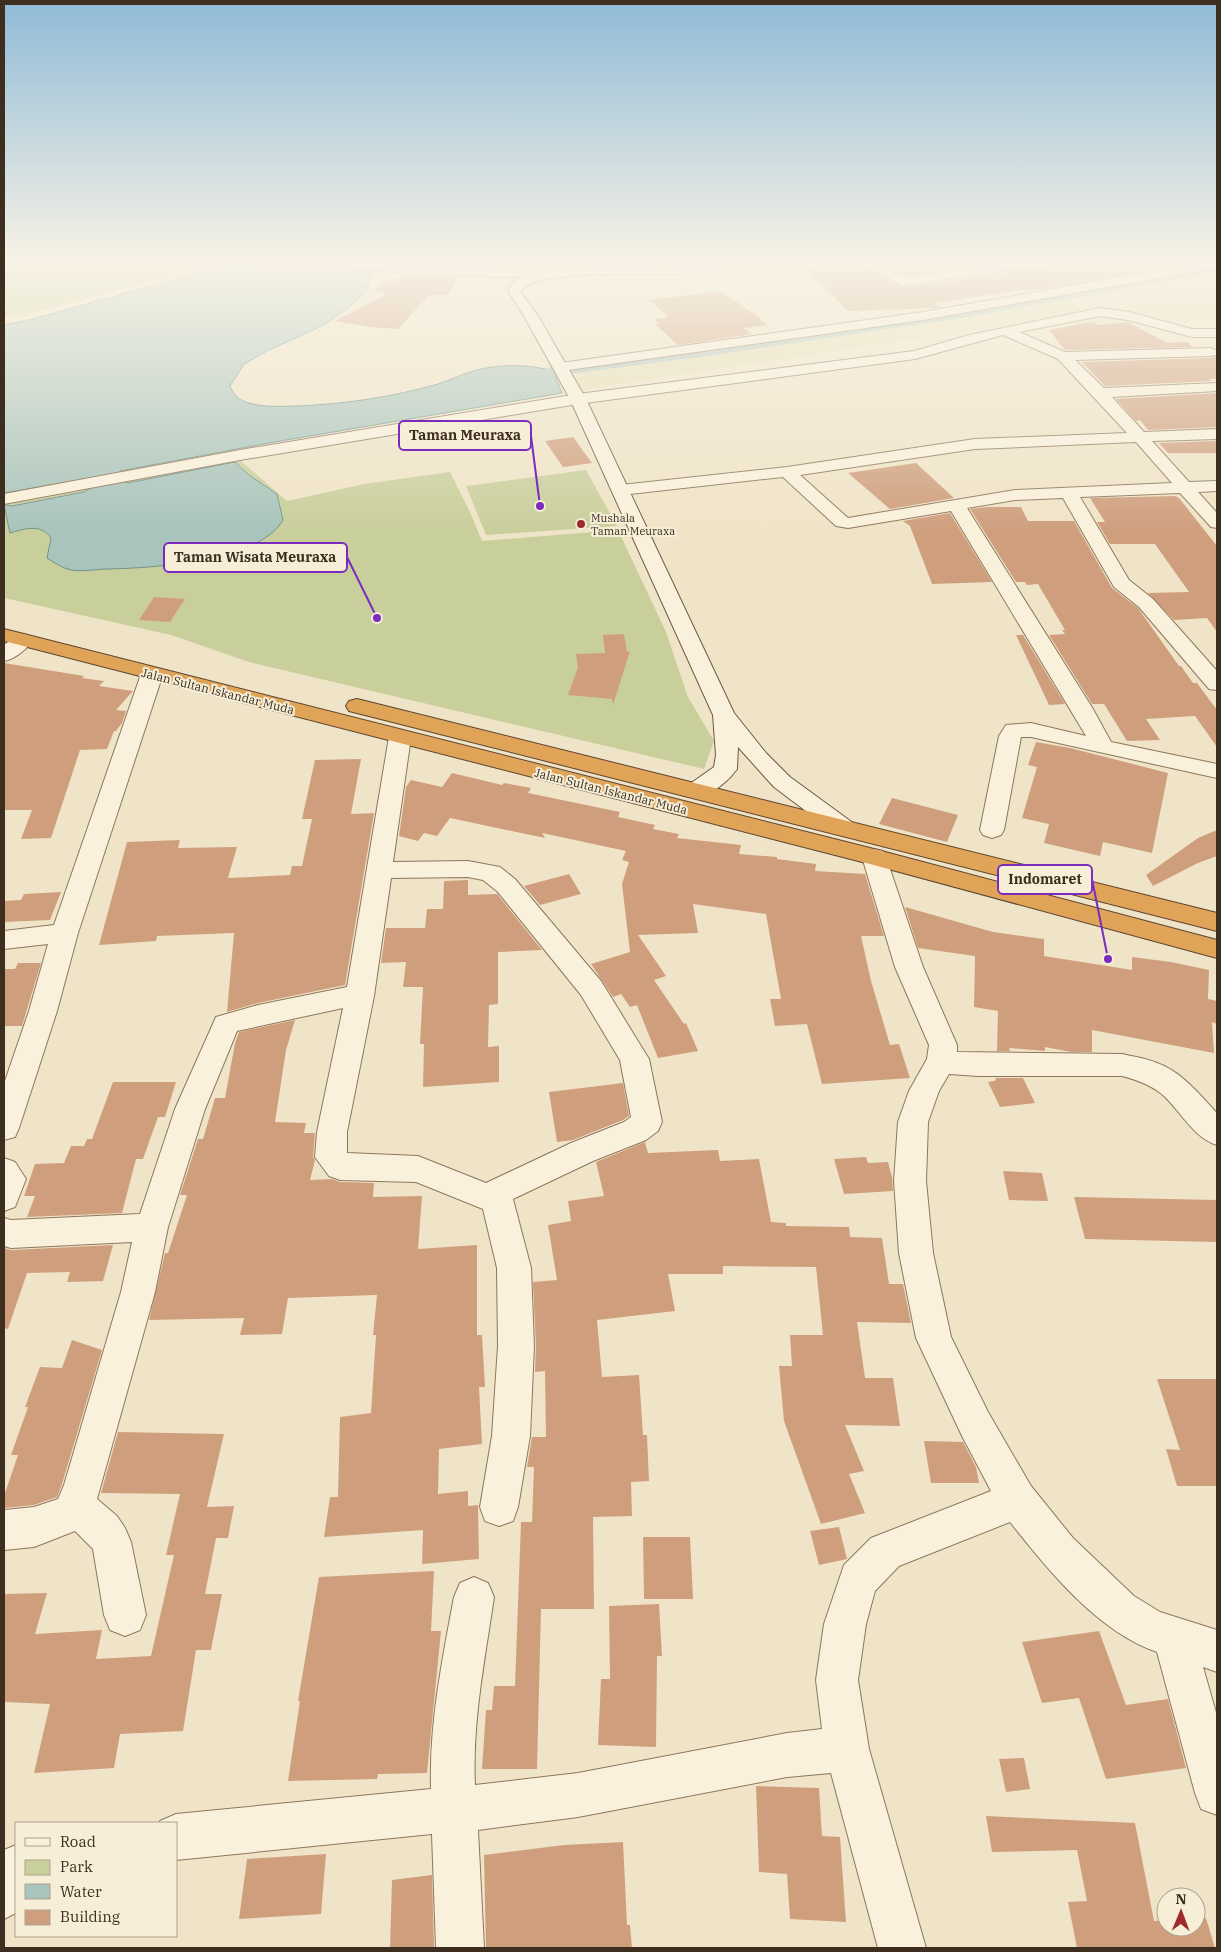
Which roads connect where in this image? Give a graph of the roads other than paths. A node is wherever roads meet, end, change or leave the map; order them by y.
1 (552, 351) edge
2 (687, 351) edge
3 (931, 351) edge
4 (1051, 351) edge
5 (1214, 355) edge
6 (1063, 356) junction
7 (562, 369) junction
8 (1217, 387) edge
9 (1100, 393) junction
10 (577, 398) junction
11 (1217, 434) edge
12 (1139, 437) junction
13 (787, 472) junction
14 (1217, 486) edge
15 (1186, 487) junction
16 (620, 490) junction
17 (1068, 492) junction
18 (4, 499) edge
19 (957, 506) junction
20 (1217, 523) edge
21 (4, 617) edge
22 (14, 638) edge
23 (4, 656) edge
24 (152, 674) junction
25 (1217, 684) edge
26 (724, 715) junction
27 (400, 737) junction
28 (1103, 747) junction
29 (1217, 771) edge
30 (695, 791) junction
31 (844, 828) junction
32 (992, 830) dead end
33 (874, 857) junction
34 (378, 870) junction
35 (1217, 922) edge
36 (64, 933) junction
37 (4, 940) edge
38 (1217, 949) edge
39 (360, 996) junction
40 (941, 1062) junction
41 (4, 1128) edge
42 (1217, 1134) edge
43 (4, 1171) edge
44 (495, 1193) junction
45 (4, 1198) edge
46 (152, 1227) junction
47 (4, 1232) edge
48 (1017, 1500) junction
49 (75, 1505) junction
50 (499, 1507) dead end
51 (4, 1530) edge
52 (474, 1597) dead end
53 (125, 1615) dead end
54 (1174, 1637) junction
55 (1217, 1651) edge
56 (847, 1749) junction
57 (1217, 1792) edge
58 (455, 1809) junction
59 (178, 1837) edge
60 (15, 1869) edge
61 (4, 1895) edge
62 (460, 1948) edge
63 (902, 1948) edge

1 - 7 street
2 - 7 street
3 - 10 street
4 - 6 street
5 - 6 street
6 - 9 street
7 - 10 street
8 - 9 street
9 - 12 street
10 - 16 street
10 - 18 street
11 - 12 street
12 - 13 street
12 - 15 street
13 - 16 street
13 - 19 street
14 - 15 street
15 - 17 street
15 - 20 street
16 - 26 street
17 - 19 street
17 - 25 street
19 - 28 street
21 - 30 highway, Jalan Sultan Iskandar Muda
22 - 23 street
22 - 24 highway, Jalan Sultan Iskandar Muda
24 - 27 highway, Jalan Sultan Iskandar Muda
24 - 36 street
26 - 30 street
26 - 31 street
27 - 33 highway, Jalan Sultan Iskandar Muda
27 - 34 street
28 - 29 street
28 - 32 street
30 - 31 highway, Jalan Sultan Iskandar Muda
31 - 35 highway, Jalan Sultan Iskandar Muda
33 - 38 highway, Jalan Sultan Iskandar Muda
33 - 40 street
34 - 39 street
34 - 44 street
36 - 37 street
36 - 41 street
39 - 44 street
39 - 46 street
40 - 42 street
40 - 48 street
43 - 45 street
44 - 50 street
46 - 47 street
46 - 49 street
48 - 54 street
48 - 56 street
49 - 51 street
49 - 53 street
52 - 58 street
54 - 55 street
54 - 57 street
56 - 58 street
56 - 63 street
58 - 59 street
58 - 62 street
60 - 61 street

